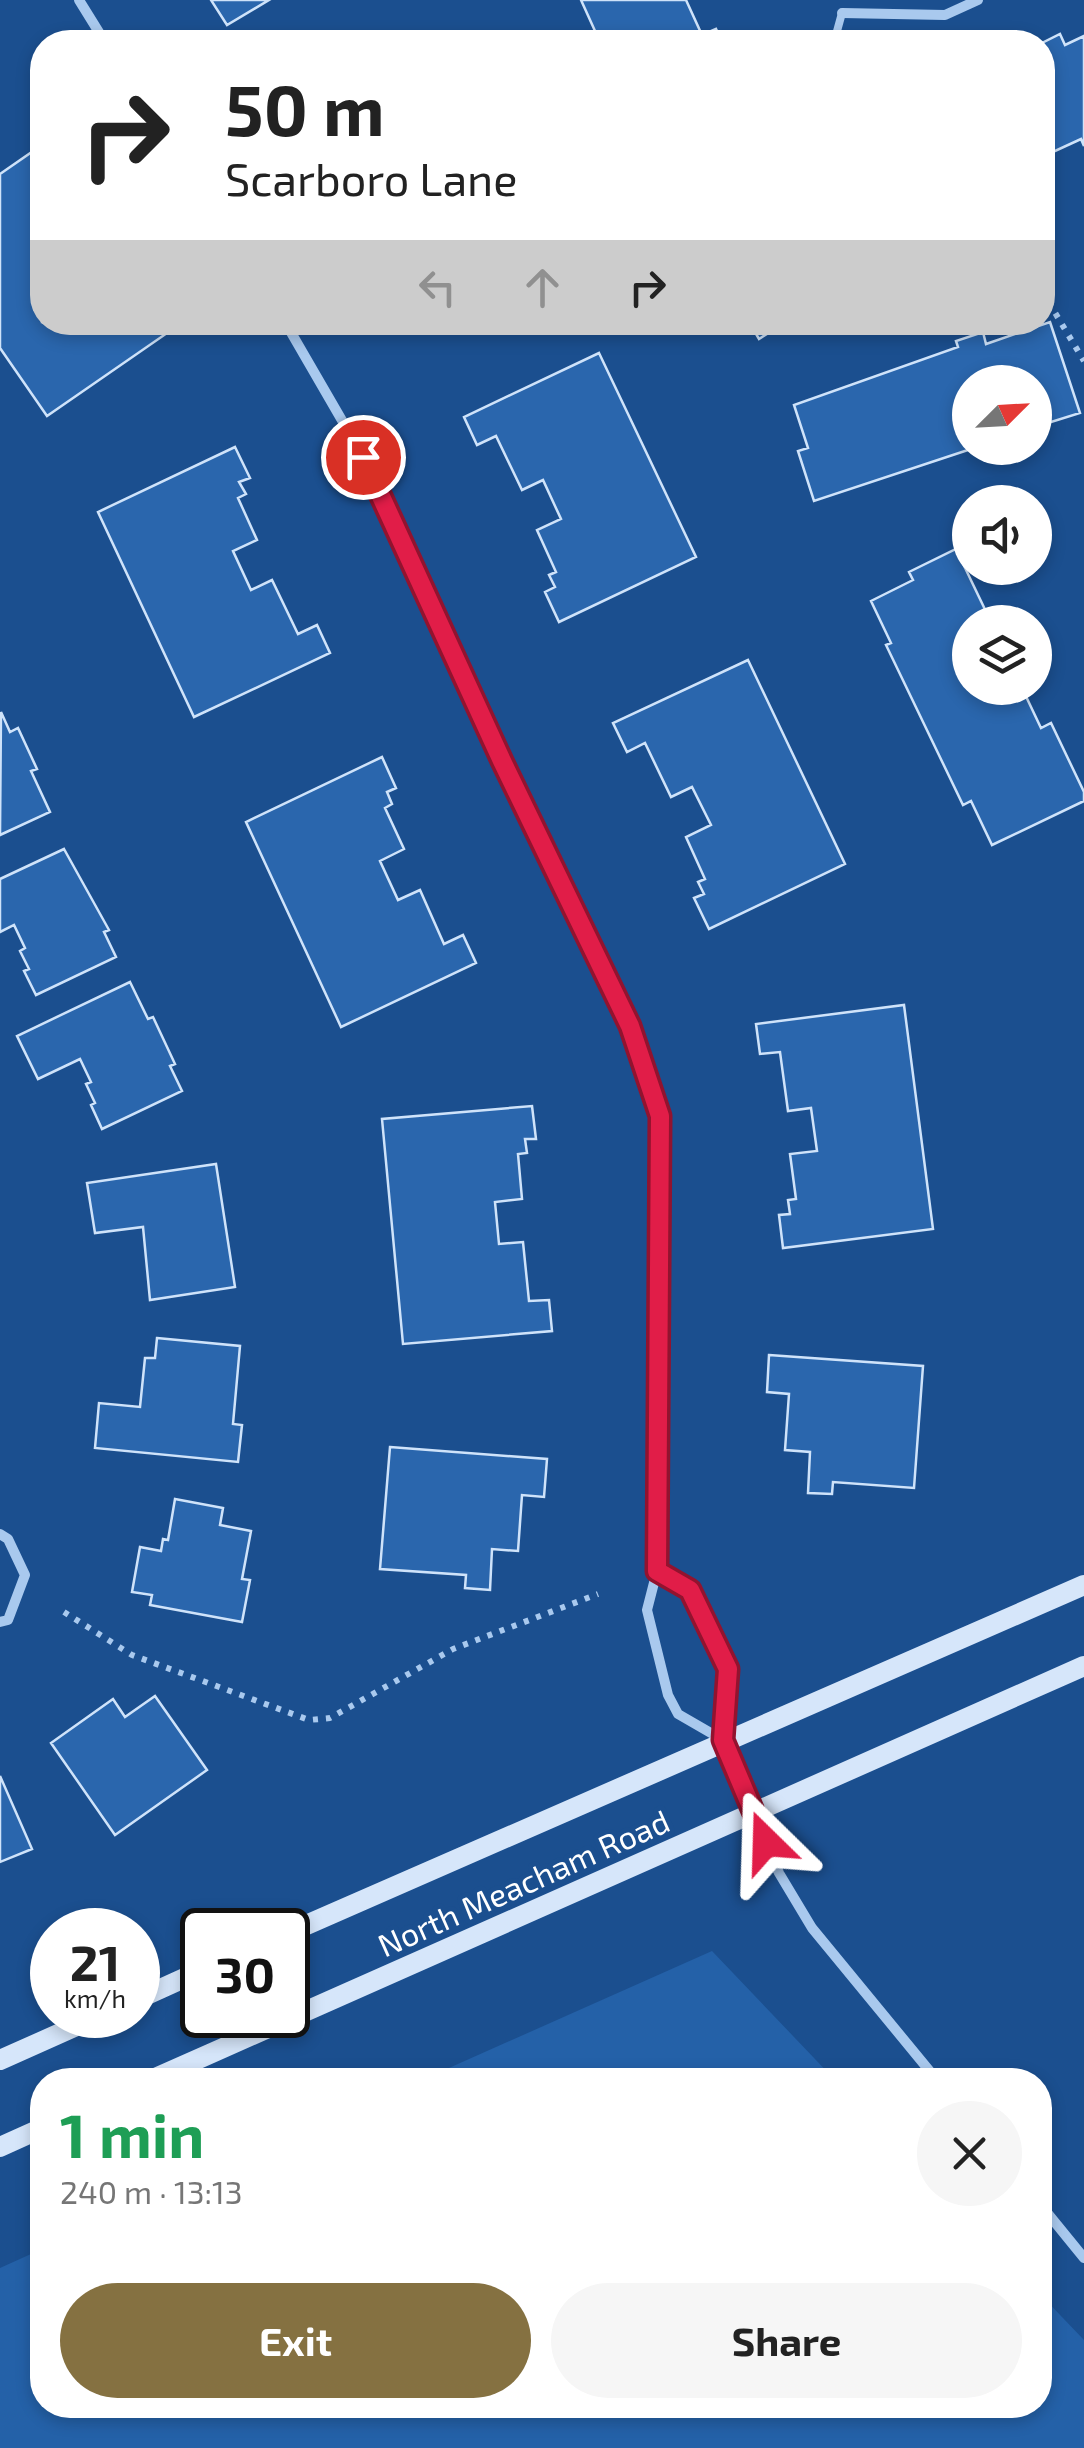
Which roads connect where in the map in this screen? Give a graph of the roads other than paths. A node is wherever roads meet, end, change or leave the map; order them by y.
1 (79, 0) edge
2 (978, 0) edge
3 (842, 13) joint
4 (98, 30) edge
5 (837, 30) edge
6 (293, 335) edge
7 (0, 1534) edge
8 (657, 1571) junction
9 (1084, 1585) edge
10 (0, 1622) edge
11 (1084, 1666) edge
12 (723, 1740) junction
13 (754, 1812) junction
14 (310, 1922) edge
15 (50, 2038) edge
16 (0, 2060) edge
17 (177, 2068) edge
18 (928, 2068) edge
19 (30, 2133) edge
20 (0, 2147) edge
21 (1052, 2219) edge
22 (1084, 2258) edge

1 - 4 street
2 - 3 street
3 - 5 lane
6 - 8 street
7 - 10 street
8 - 12 street
8 - 12 street
9 - 12 main road, North Meacham Road
11 - 13 main road, North Meacham Road
12 - 13 street
12 - 14 main road, North Meacham Road
13 - 17 main road, North Meacham Road
13 - 18 street
15 - 16 main road
19 - 20 main road
21 - 22 street

